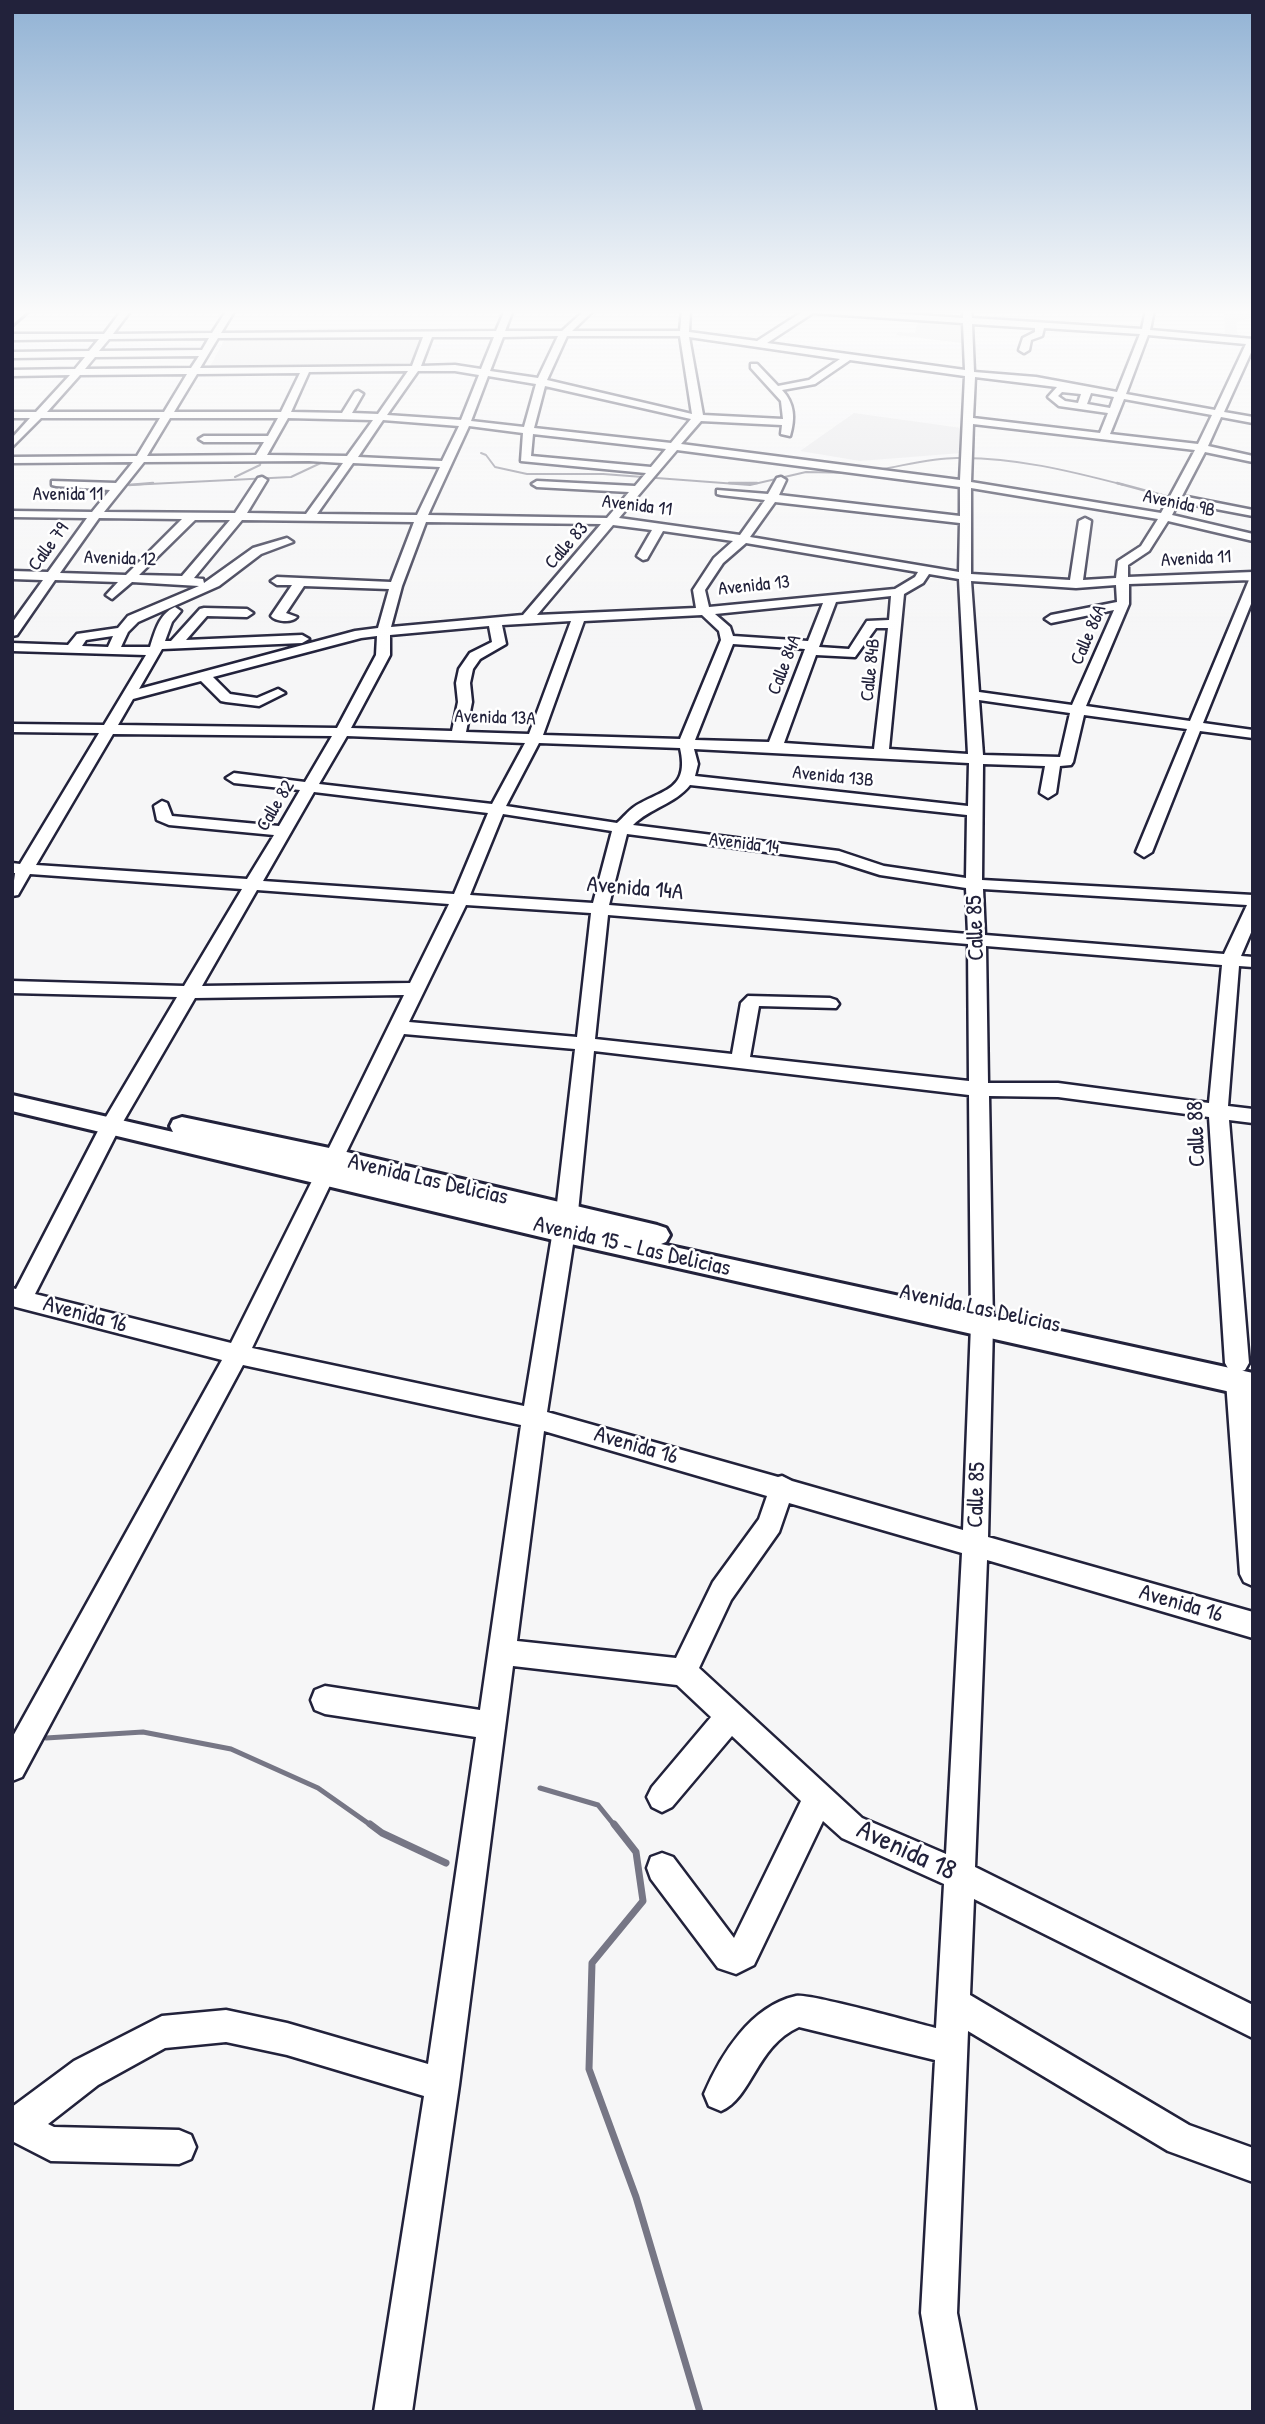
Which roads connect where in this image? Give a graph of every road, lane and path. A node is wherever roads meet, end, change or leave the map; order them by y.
1 (31, 423) edge
2 (164, 423) edge
3 (280, 423) edge
4 (375, 423) edge
5 (465, 423) edge
6 (466, 423) edge
7 (531, 423) edge
8 (693, 423) edge
9 (743, 423) edge
10 (787, 423) edge
11 (968, 423) edge
12 (995, 423) edge
13 (1109, 423) edge
14 (1214, 423) edge
15 (529, 430) junction
16 (1104, 436) junction
17 (204, 439) dead end
18 (271, 439) junction
19 (12, 444) edge
20 (673, 446) junction
21 (1202, 448) junction
22 (260, 458) junction
23 (141, 459) junction
24 (1253, 459) edge
25 (12, 460) edge
26 (351, 460) junction
27 (445, 464) junction
28 (646, 478) junction
29 (262, 480) dead end
30 (56, 483) dead end
31 (537, 484) dead end
32 (966, 484) junction
33 (120, 486) junction
34 (776, 489) junction
35 (721, 492) dead end
36 (1174, 498) junction
37 (1253, 513) edge
38 (12, 514) edge
39 (96, 514) junction
40 (193, 515) junction
41 (240, 515) junction
42 (311, 515) junction
43 (422, 517) junction
44 (1165, 517) junction
45 (966, 520) junction
46 (612, 521) junction
47 (1085, 521) dead end
48 (659, 528) junction
49 (1253, 538) edge
50 (743, 540) junction
51 (287, 542) dead end
52 (643, 556) dead end
53 (925, 571) junction
54 (12, 575) edge
55 (52, 576) junction
56 (1253, 576) edge
57 (128, 578) junction
58 (965, 578) junction
59 (185, 580) junction
60 (276, 581) dead end
61 (301, 582) junction
62 (1123, 582) junction
63 (215, 583) junction
64 (1253, 583) edge
65 (1076, 584) junction
66 (396, 586) junction
67 (898, 592) junction
68 (111, 595) dead end
69 (831, 598) junction
70 (1123, 604) junction
71 (703, 610) junction
72 (175, 611) dead end
73 (247, 612) dead end
74 (291, 617) dead end
75 (579, 618) junction
76 (1051, 619) dead end
77 (527, 620) junction
78 (495, 622) junction
79 (895, 624) junction
80 (384, 630) junction
81 (122, 631) junction
82 (12, 632) edge
83 (360, 634) junction
84 (728, 640) junction
85 (175, 645) junction
86 (12, 647) edge
87 (156, 648) junction
88 (812, 648) junction
89 (72, 649) junction
90 (113, 651) junction
91 (204, 676) junction
92 (278, 693) dead end
93 (973, 695) junction
94 (128, 696) junction
95 (1078, 709) junction
96 (1196, 727) junction
97 (12, 728) edge
98 (108, 730) junction
99 (342, 732) junction
100 (1253, 734) edge
101 (458, 736) junction
102 (535, 738) junction
103 (686, 744) junction
104 (775, 747) junction
105 (881, 752) junction
106 (976, 759) junction
107 (1053, 762) junction
108 (234, 778) dead end
109 (686, 780) junction
110 (309, 788) junction
111 (1048, 793) dead end
112 (162, 806) dead end
113 (497, 809) junction
114 (975, 811) junction
115 (621, 828) junction
116 (283, 831) junction
117 (1144, 852) dead end
118 (19, 869) edge
119 (974, 884) junction
120 (251, 885) junction
121 (12, 891) edge
122 (460, 899) junction
123 (1253, 900) edge
124 (1253, 908) edge
125 (600, 909) junction
126 (978, 942) junction
127 (1231, 959) junction
128 (1253, 962) edge
129 (12, 987) edge
130 (416, 989) junction
131 (188, 992) junction
132 (830, 1004) dead end
133 (398, 1027) junction
134 (585, 1044) junction
135 (740, 1062) junction
136 (12, 1087) edge
137 (978, 1089) junction
138 (12, 1102) edge
139 (1218, 1110) junction
140 (1253, 1116) edge
141 (115, 1120) junction
142 (329, 1167) junction
143 (564, 1222) junction
144 (17, 1298) edge
145 (982, 1317) junction
146 (237, 1354) junction
147 (1245, 1374) edge
148 (534, 1418) junction
149 (782, 1487) junction
150 (975, 1546) junction
151 (1253, 1574) edge
152 (1253, 1625) edge
153 (502, 1652) junction
154 (683, 1672) junction
155 (325, 1700) dead end
156 (730, 1716) junction
157 (492, 1726) junction
158 (12, 1768) edge
159 (662, 1797) dead end
160 (820, 1798) junction
161 (662, 1868) dead end
162 (960, 1876) junction
163 (954, 2004) junction
164 (1253, 2022) edge
165 (952, 2048) junction
166 (442, 2085) junction
167 (721, 2094) dead end
168 (15, 2125) edge
169 (179, 2147) dead end
170 (1253, 2165) edge
171 (393, 2412) edge
172 (957, 2412) edge

1 - 19 street
2 - 23 street, Calle 79
3 - 18 street
4 - 26 street
5 - 27 street, Calle 82
6 - 15 street, Avenida 9B
7 - 15 street
8 - 20 street, Calle 83
9 - 10 street
11 - 32 street, Calle 85
12 - 16 street
13 - 16 street
14 - 21 street, Calle 86A
15 - 20 street, Avenida 9B
15 - 28 street
16 - 21 street
17 - 18 street
18 - 22 street
20 - 28 street, Calle 83
20 - 32 street, Avenida 9B
21 - 24 street
21 - 36 street, Calle 86A
22 - 23 street
22 - 26 street
23 - 25 street
23 - 33 street, Calle 79
26 - 27 street
26 - 42 street
27 - 43 street, Calle 82
28 - 31 street
28 - 46 street, Calle 83
29 - 41 street
30 - 33 street
32 - 44 street, Avenida 9B
32 - 45 street, Calle 85
33 - 39 street, Calle 79
34 - 35 street
34 - 45 street
34 - 50 street
36 - 37 street
36 - 44 street, Calle 86A
38 - 39 street, Avenida 11
39 - 40 street, Avenida 11
39 - 55 street, Calle 79
40 - 41 street, Avenida 11
40 - 57 street
41 - 42 street, Avenida 11
41 - 59 street
42 - 43 street, Avenida 11
43 - 46 street, Avenida 11
43 - 66 street, Calle 82
44 - 49 street, Avenida 9B
44 - 62 street, Calle 86A
45 - 58 street, Calle 85
46 - 48 street, Avenida 11
46 - 77 street, Calle 83
47 - 65 street
48 - 50 street, Avenida 11
48 - 52 street
50 - 53 street, Avenida 11
50 - 71 street
51 - 63 street
53 - 58 street, Avenida 11
53 - 67 street
54 - 55 street, Avenida 12
55 - 57 street, Avenida 12
55 - 82 street, Calle 79
56 - 62 street, Avenida 11
57 - 59 street, Avenida 12
57 - 68 street
58 - 65 street, Avenida 11
58 - 93 street, Calle 85
59 - 63 street, Avenida 12
60 - 61 street
61 - 66 street
61 - 74 street
62 - 65 street, Avenida 11
62 - 70 street, Calle 86A
63 - 81 street
64 - 96 street
66 - 80 street, Calle 82
67 - 69 street, Avenida 13
67 - 79 street, Calle 84B
69 - 71 street, Avenida 13
69 - 88 street, Calle 84A
70 - 76 street
70 - 95 street, Calle 86A
71 - 75 street, Avenida 13
71 - 84 street
72 - 87 street
73 - 85 street
75 - 77 street, Avenida 13
75 - 102 street
77 - 78 street, Avenida 13
78 - 80 street, Avenida 13
78 - 101 street
79 - 88 street
79 - 105 street, Calle 84B
80 - 83 street, Avenida 13
80 - 99 street, Calle 82
81 - 89 street
81 - 90 street
83 - 85 street
83 - 91 street
84 - 88 street
84 - 103 street
85 - 87 street
86 - 89 street
87 - 90 street
87 - 94 street
88 - 104 street, Calle 84A
89 - 90 street
91 - 92 street
91 - 94 street
93 - 95 street
93 - 106 street, Calle 85
94 - 98 street
95 - 96 street
95 - 107 street, Calle 86A
96 - 100 street
96 - 117 street
97 - 98 street, Avenida 13A
98 - 99 street, Avenida 13A
98 - 118 street
99 - 101 street, Avenida 13A
99 - 110 street, Calle 82
101 - 102 street, Avenida 13A
102 - 103 street, Avenida 13A
102 - 113 street
103 - 104 street, Avenida 13A
103 - 109 street
104 - 105 street, Avenida 13A
105 - 106 street, Avenida 13A
106 - 107 street
106 - 114 street, Calle 85
107 - 111 street
108 - 110 street, Avenida 14
109 - 114 street, Avenida 13B
109 - 115 street
110 - 113 street, Avenida 14
110 - 116 street, Calle 82
112 - 116 street
113 - 115 street, Avenida 14
113 - 122 street
114 - 119 street, Calle 85
115 - 119 street, Avenida 14
115 - 125 street
116 - 120 street, Calle 82
118 - 120 street, Avenida 14A
118 - 121 street
119 - 123 street, Avenida 14
119 - 126 street, Calle 85
120 - 122 street, Avenida 14A
120 - 131 street, Calle 82
122 - 125 street, Avenida 14A
122 - 130 street
124 - 127 street, Calle 88
125 - 126 street, Avenida 14A
125 - 134 street
126 - 127 street, Avenida 14A
126 - 137 street, Calle 85
127 - 128 street, Avenida 14A
127 - 139 street, Calle 88
129 - 131 street
130 - 131 street
130 - 133 street
131 - 141 street, Calle 82
132 - 135 street
133 - 134 street
133 - 142 street
134 - 135 street
134 - 143 street
135 - 137 street
136 - 141 main road
137 - 139 street
137 - 145 street, Calle 85
138 - 141 main road, Avenida 15 - Las Delicias
139 - 140 street
139 - 147 street, Calle 88
141 - 142 main road, Avenida 15 - Las Delicias
141 - 144 street, Calle 82
142 - 143 main road, Avenida 15 - Las Delicias
142 - 146 street
143 - 145 main road, Avenida 15 - Las Delicias
143 - 148 street
144 - 146 street, Avenida 16
145 - 147 main road, Avenida 15 - Las Delicias
145 - 150 street, Calle 85
146 - 148 street, Avenida 16
146 - 158 street
147 - 151 street, Calle 88
148 - 149 street, Avenida 16
148 - 153 street
149 - 150 street, Avenida 16
149 - 154 street
150 - 152 street, Avenida 16
150 - 162 street, Calle 85
153 - 154 street
153 - 157 street
154 - 156 street, Avenida 18
155 - 157 street
156 - 159 street
156 - 160 street, Avenida 18
157 - 166 street
160 - 161 street
160 - 162 street, Avenida 18
162 - 163 street, Calle 85
162 - 164 street, Avenida 18
163 - 165 street, Calle 85
163 - 170 street
165 - 167 street
165 - 172 street, Calle 85
166 - 168 street
166 - 171 street
168 - 169 street

